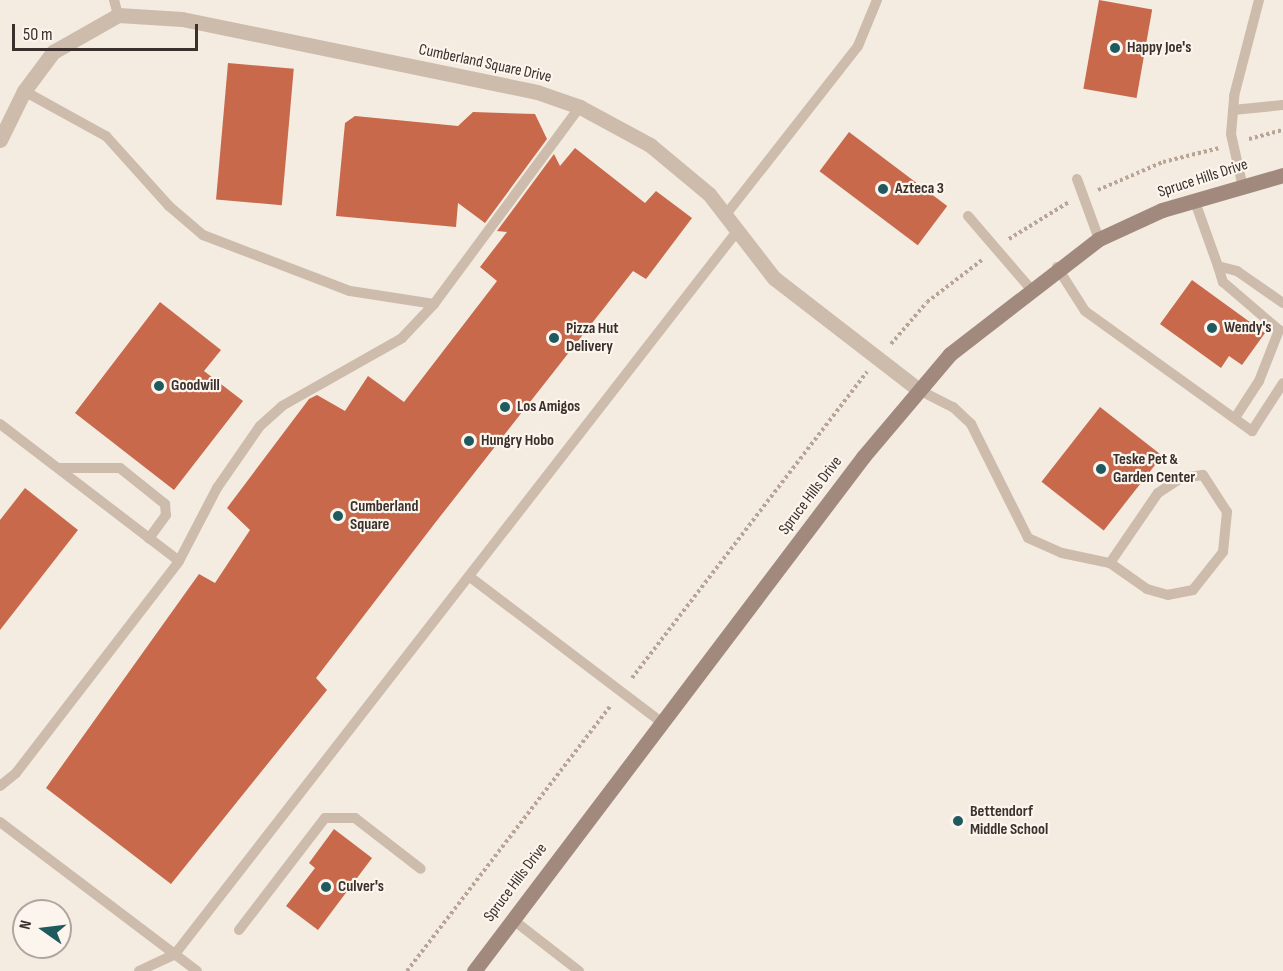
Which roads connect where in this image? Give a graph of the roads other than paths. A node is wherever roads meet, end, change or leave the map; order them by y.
1 (877, 0) edge
2 (1259, 0) edge
3 (116, 7) edge
4 (24, 91) junction
5 (1283, 105) edge
6 (580, 107) junction
7 (1233, 110) junction
8 (0, 140) edge
9 (1283, 175) edge
10 (1077, 179) dead end
11 (1242, 183) junction
12 (1194, 199) junction
13 (968, 216) dead end
14 (724, 217) junction
15 (735, 234) junction
16 (1099, 239) junction
17 (1218, 266) junction
18 (1057, 267) junction
19 (1029, 287) junction
20 (1283, 303) edge
21 (434, 304) junction
22 (1283, 383) edge
23 (919, 390) junction
24 (1235, 418) junction
25 (0, 424) edge
26 (59, 468) junction
27 (149, 538) junction
28 (179, 561) junction
29 (1110, 563) junction
30 (470, 577) junction
31 (661, 722) junction
32 (0, 786) edge
33 (0, 822) edge
34 (422, 869) dead end
35 (512, 919) junction
36 (239, 930) dead end
37 (175, 954) junction
38 (139, 971) edge
39 (197, 971) edge
40 (474, 971) edge
41 (579, 971) edge

1 - 14 lane
2 - 7 lane
3 - 4 street, Cumberland Square Drive
3 - 6 street, Cumberland Square Drive
4 - 8 street, Cumberland Square Drive
4 - 21 lane
5 - 7 lane
6 - 14 street, Cumberland Square Drive
6 - 21 lane
7 - 11 lane
9 - 11 main road, Spruce Hills Drive
10 - 16 lane
11 - 12 main road, Spruce Hills Drive
12 - 16 main road, Spruce Hills Drive
12 - 17 lane
13 - 19 lane
14 - 15 street, Cumberland Square Drive
15 - 23 street, Cumberland Square Drive
15 - 30 lane
16 - 18 main road, Spruce Hills Drive
17 - 20 lane
17 - 24 lane
18 - 19 main road, Spruce Hills Drive
18 - 24 lane
19 - 23 main road, Spruce Hills Drive
21 - 28 lane
22 - 24 lane
23 - 29 lane
23 - 31 main road, Spruce Hills Drive
25 - 26 lane
26 - 27 lane
26 - 27 lane
27 - 28 lane
28 - 32 lane
29 - 29 lane
30 - 31 lane
30 - 37 lane
31 - 35 main road, Spruce Hills Drive
33 - 37 lane
34 - 36 lane
35 - 40 main road, Spruce Hills Drive
35 - 41 lane
37 - 38 lane
37 - 39 lane

